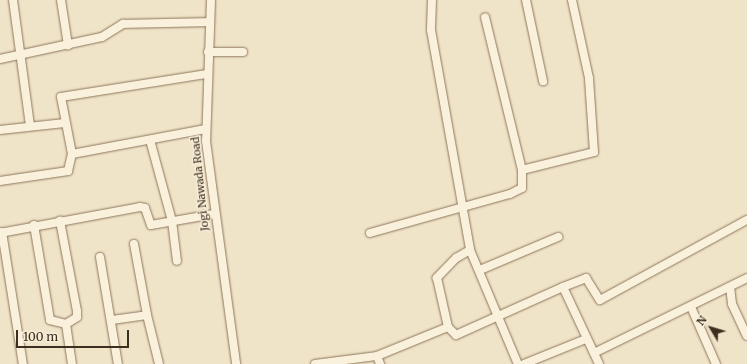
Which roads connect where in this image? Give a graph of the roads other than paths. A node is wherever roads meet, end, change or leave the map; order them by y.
1 (13, 0) edge
2 (61, 0) edge
3 (211, 0) edge
4 (432, 0) edge
5 (526, 0) edge
6 (572, 0) edge
7 (485, 17) dead end
8 (210, 22) junction
9 (68, 45) junction
10 (208, 52) junction
11 (243, 52) dead end
12 (21, 55) junction
13 (0, 59) edge
14 (207, 74) junction
15 (543, 80) dead end
16 (65, 123) junction
17 (30, 126) junction
18 (206, 129) junction
19 (0, 130) edge
20 (150, 140) junction
21 (72, 154) junction
22 (522, 170) junction
23 (0, 181) edge
24 (461, 206) junction
25 (214, 214) junction
26 (747, 220) edge
27 (60, 221) junction
28 (172, 221) junction
29 (34, 225) junction
30 (1, 232) edge
31 (370, 233) dead end
32 (558, 237) dead end
33 (134, 244) dead end
34 (470, 250) junction
35 (100, 256) dead end
36 (177, 261) dead end
37 (480, 270) junction
38 (747, 278) edge
39 (563, 287) junction
40 (730, 287) junction
41 (690, 307) junction
42 (147, 315) junction
43 (498, 317) junction
44 (112, 320) junction
45 (66, 324) junction
46 (448, 327) junction
47 (747, 336) edge
48 (586, 339) junction
49 (596, 352) junction
50 (379, 360) edge
51 (23, 364) edge
52 (72, 364) edge
53 (118, 364) edge
54 (159, 364) edge
55 (236, 364) edge
56 (315, 364) edge
57 (518, 364) edge
58 (524, 364) edge
59 (599, 364) edge
60 (716, 364) edge

1 - 12 street
2 - 9 street
3 - 8 street, Jogi Nawada Road
4 - 24 street
5 - 15 street
6 - 22 street
7 - 22 street
8 - 9 street
8 - 10 street, Jogi Nawada Road
9 - 12 street
10 - 11 street
10 - 14 street, Jogi Nawada Road
12 - 13 street
12 - 17 street
14 - 16 street
14 - 18 street, Jogi Nawada Road
16 - 17 street
16 - 21 street
17 - 19 street
18 - 20 street
18 - 25 street, Jogi Nawada Road
20 - 21 street
20 - 28 street
21 - 23 street
22 - 24 street
24 - 31 street
24 - 34 street
25 - 28 street
25 - 55 street, Jogi Nawada Road
26 - 39 street
27 - 28 street
27 - 29 street
27 - 45 street
28 - 36 street
29 - 30 street
29 - 45 street
30 - 51 street
32 - 37 street
33 - 42 street
34 - 37 street
34 - 46 street
35 - 44 street
37 - 43 street
38 - 40 street
39 - 43 street
39 - 48 street
40 - 41 street
40 - 47 street
41 - 49 street
41 - 60 street
42 - 44 street
42 - 54 street
43 - 46 street
43 - 57 street
44 - 53 street
45 - 52 street
46 - 50 street
48 - 49 street
48 - 58 street
49 - 59 street
50 - 56 street

